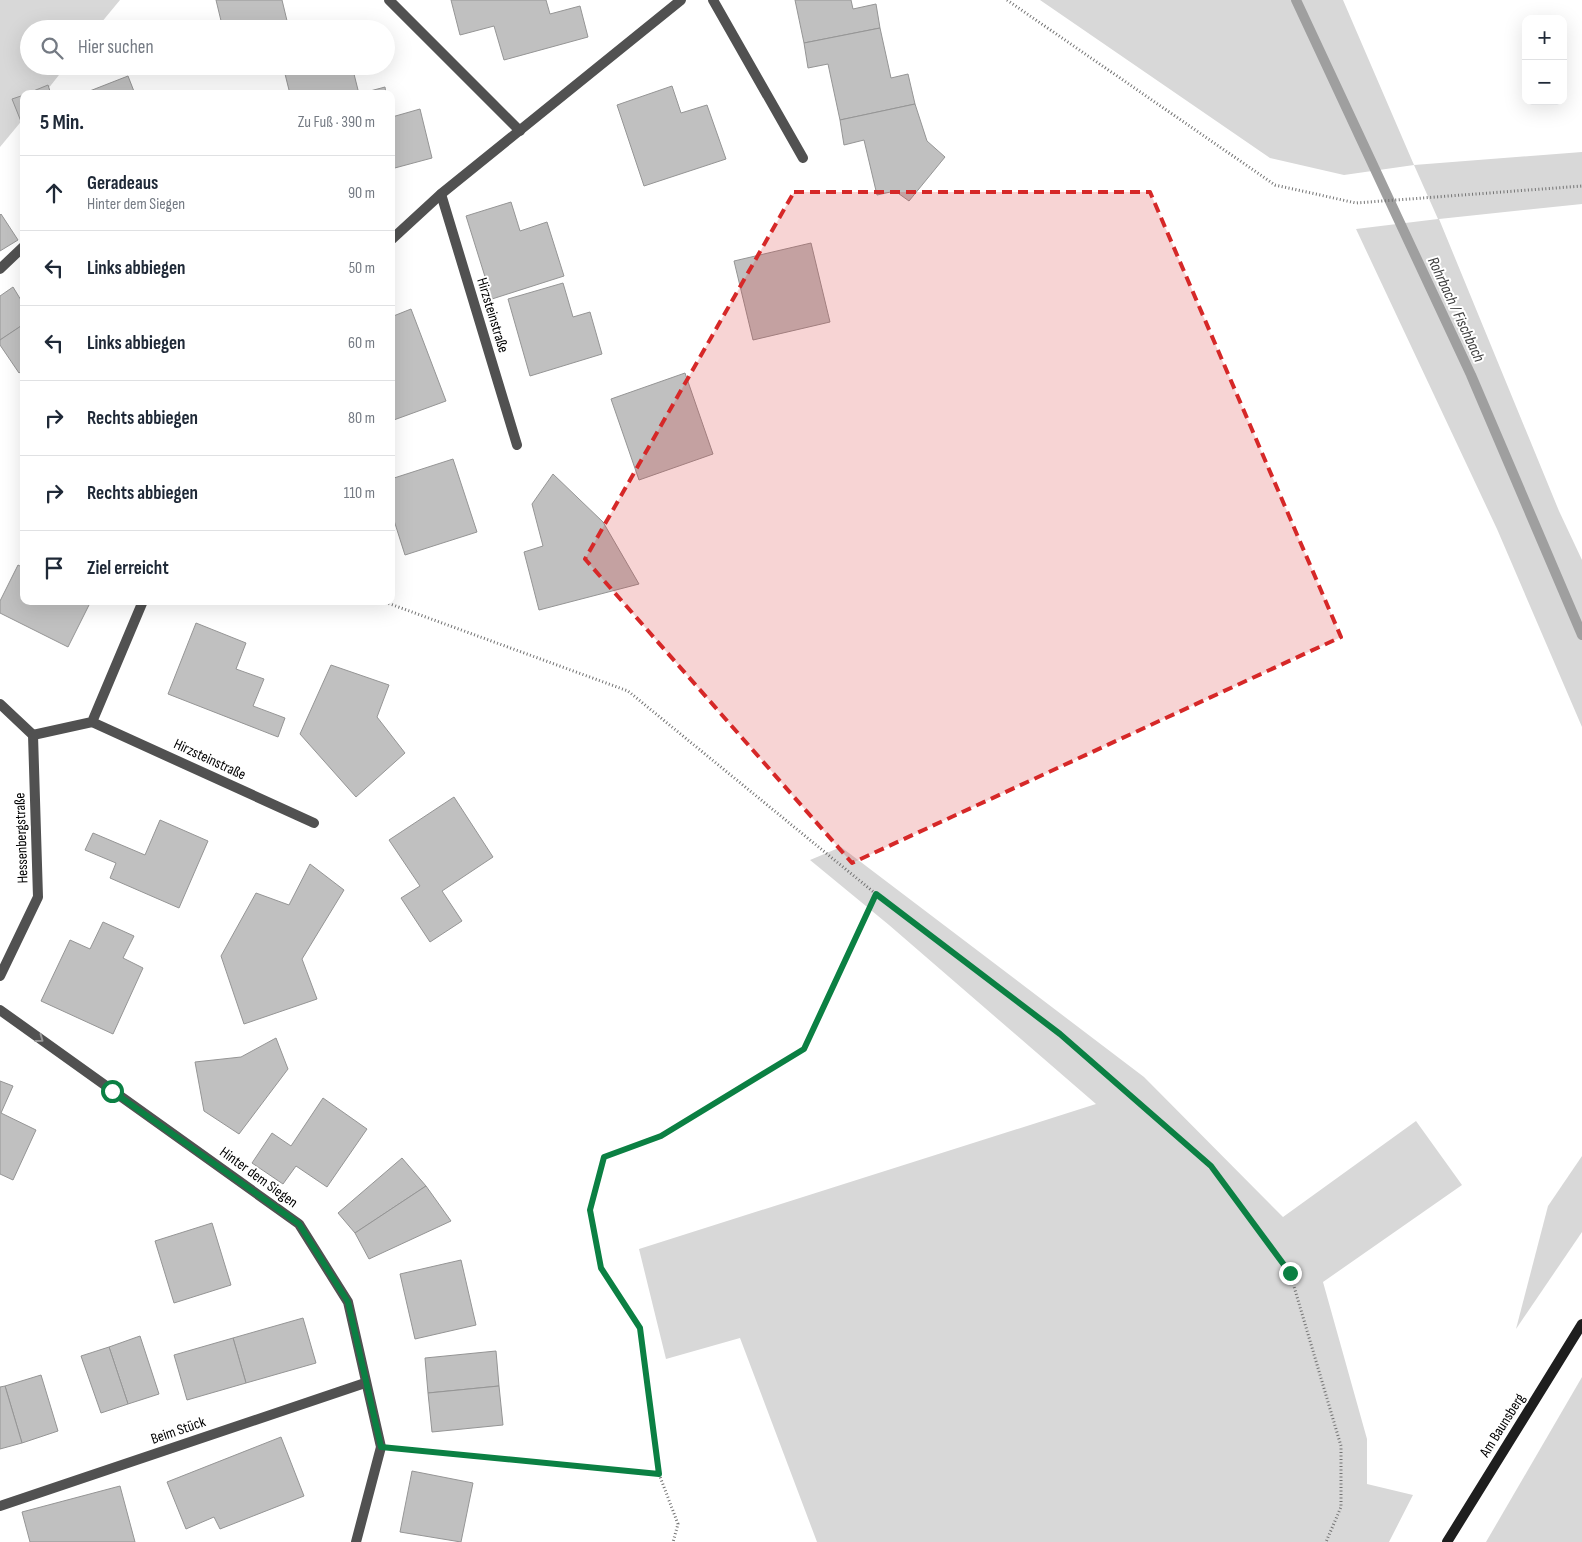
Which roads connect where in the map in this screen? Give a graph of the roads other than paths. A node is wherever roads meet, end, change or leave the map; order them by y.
1 (388, 0) edge
2 (682, 0) edge
3 (713, 0) edge
4 (520, 131) junction
5 (803, 158) dead end
6 (441, 194) junction
7 (395, 236) edge
8 (20, 250) edge
9 (0, 269) edge
10 (517, 445) dead end
11 (141, 605) edge
12 (0, 704) edge
13 (92, 722) junction
14 (33, 735) junction
15 (314, 823) dead end
16 (0, 976) edge
17 (0, 1010) edge
18 (1582, 1324) edge
19 (365, 1383) junction
20 (0, 1506) edge
21 (356, 1542) edge
22 (1447, 1542) edge

1 - 4 street
2 - 4 street
3 - 5 street
4 - 6 street
6 - 7 street
6 - 10 street, Hirzsteinstraße
8 - 9 street
11 - 13 street
12 - 14 street
13 - 14 street
13 - 15 street, Hirzsteinstraße
14 - 16 street, Hessenbergstraße
17 -> 19 street, Hinter dem Siegen
18 - 22 main road, Am Baunsberg
19 - 20 street, Beim Stück
19 - 21 street, Hinter dem Siegen

